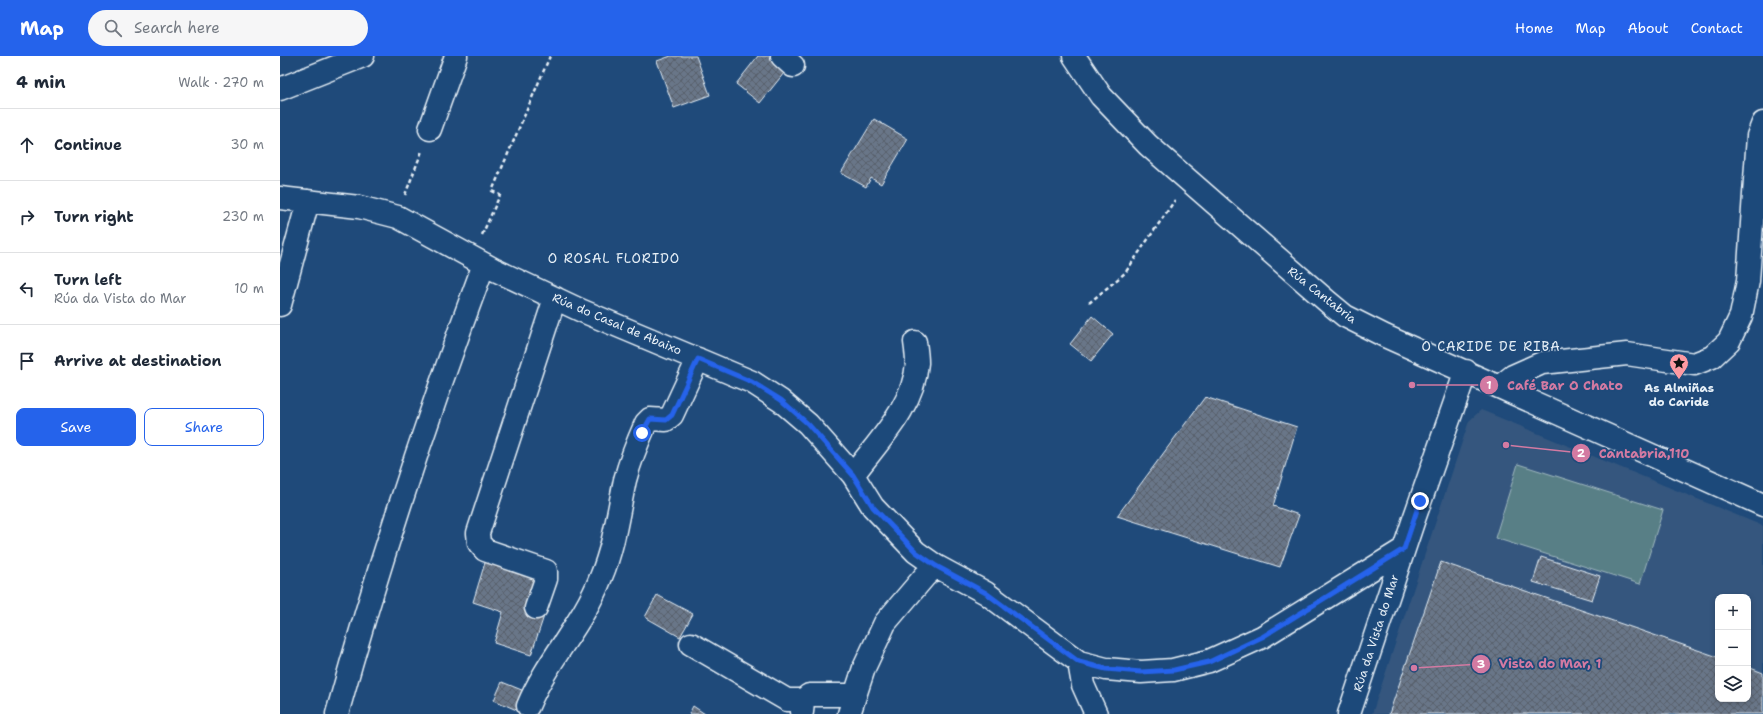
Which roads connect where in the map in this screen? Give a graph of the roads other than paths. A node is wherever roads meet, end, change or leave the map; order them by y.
1 (363, 56) edge
2 (456, 56) edge
3 (1074, 56) edge
4 (280, 90) edge
5 (1763, 123) edge
6 (430, 129) road end
7 (280, 198) edge
8 (308, 201) junction
9 (478, 261) junction
10 (555, 298) junction
11 (280, 305) edge
12 (915, 342) dead end
13 (698, 359) junction
14 (1466, 371) junction
15 (1499, 387) junction
16 (853, 475) junction
17 (1763, 505) edge
18 (1404, 549) junction
19 (936, 566) junction
20 (536, 608) dead end
21 (692, 644) dead end
22 (1079, 662) junction
23 (852, 705) edge
24 (528, 706) dead end
25 (803, 707) edge
26 (337, 714) edge
27 (1096, 714) edge
28 (1349, 714) edge

1 - 4 street
2 - 6 street
3 - 14 street, Rúa Cantabria
5 - 15 street
7 - 8 street, Rúa do Casal de Abaixo
8 - 9 street, Rúa do Casal de Abaixo
8 - 11 street
9 - 10 street, Rúa do Casal de Abaixo
9 - 26 street
10 - 13 street, Rúa do Casal de Abaixo
10 - 20 street
12 - 16 street
13 - 16 street, Rúa do Casal de Abaixo
13 - 24 street
14 - 15 street, Rúa Cantabria
14 - 18 street, Rúa da Vista do Mar
15 - 17 street, Rúa Cantabria
16 - 19 street, Rúa do Casal de Abaixo
18 - 22 street, Rúa do Casal de Abaixo
18 - 28 street, Rúa da Vista do Mar
19 - 22 street, Rúa do Casal de Abaixo
19 - 23 street
21 - 25 street
22 - 27 street
23 - 25 street

